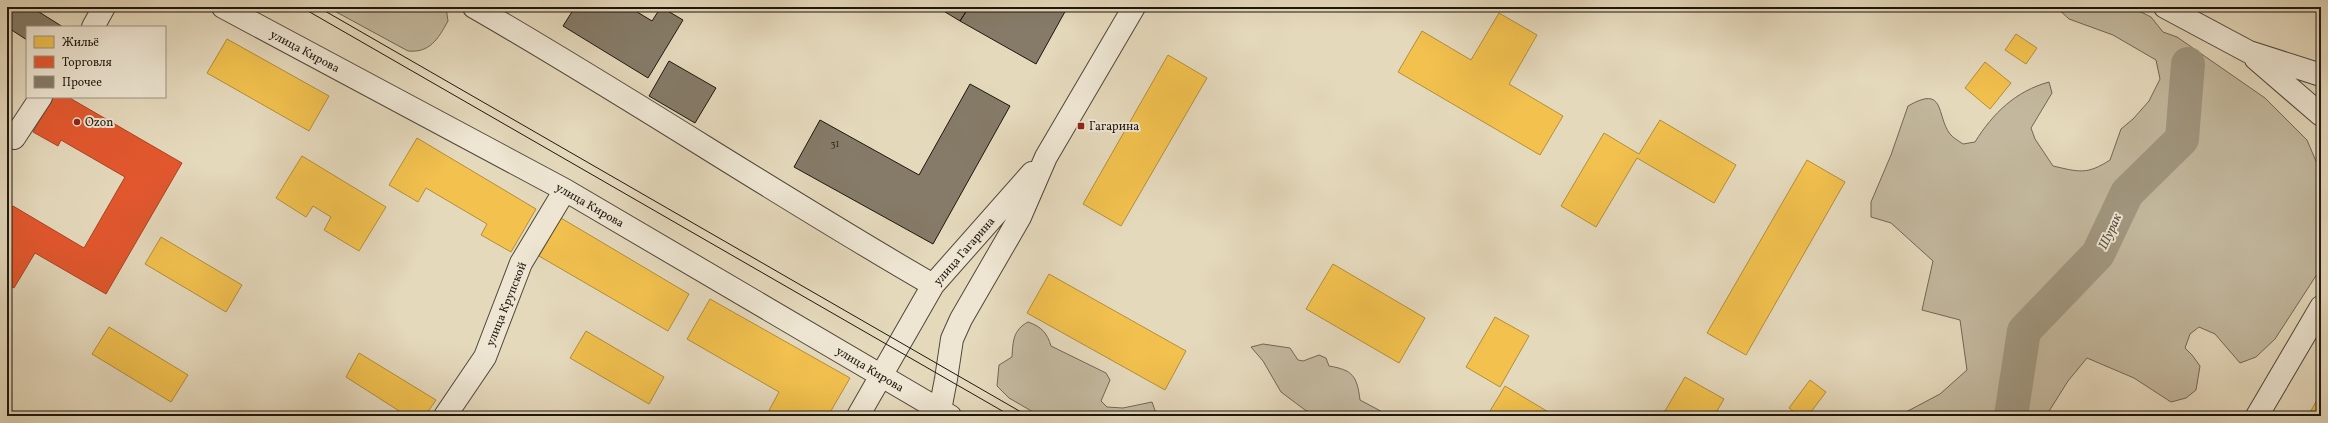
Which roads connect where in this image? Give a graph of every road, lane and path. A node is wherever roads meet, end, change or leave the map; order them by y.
1 (104, 7) edge
2 (223, 7) edge
3 (474, 7) edge
4 (1134, 7) edge
5 (2165, 7) edge
6 (93, 26) edge
7 (2250, 52) junction
8 (2321, 75) edge
9 (40, 98) edge
10 (2321, 115) edge
11 (7, 134) edge
12 (1046, 157) junction
13 (565, 190) junction
14 (933, 285) junction
15 (2321, 307) edge
16 (881, 376) junction
17 (942, 414) edge
18 (445, 416) edge
19 (858, 416) edge
20 (2257, 416) edge

1 - 6 street
2 - 13 street, улица Кирова
3 - 14 street
4 - 12 street, улица Гагарина
5 - 7 street
7 - 8 street
7 - 10 street
9 - 11 street
12 - 14 street, улица Гагарина
12 - 17 street, улица Гагарина
13 - 16 street, улица Кирова
13 - 18 street, улица Крупской
14 - 16 street, улица Гагарина
15 - 20 street
16 - 17 street, улица Кирова
16 - 19 street, улица Гагарина

